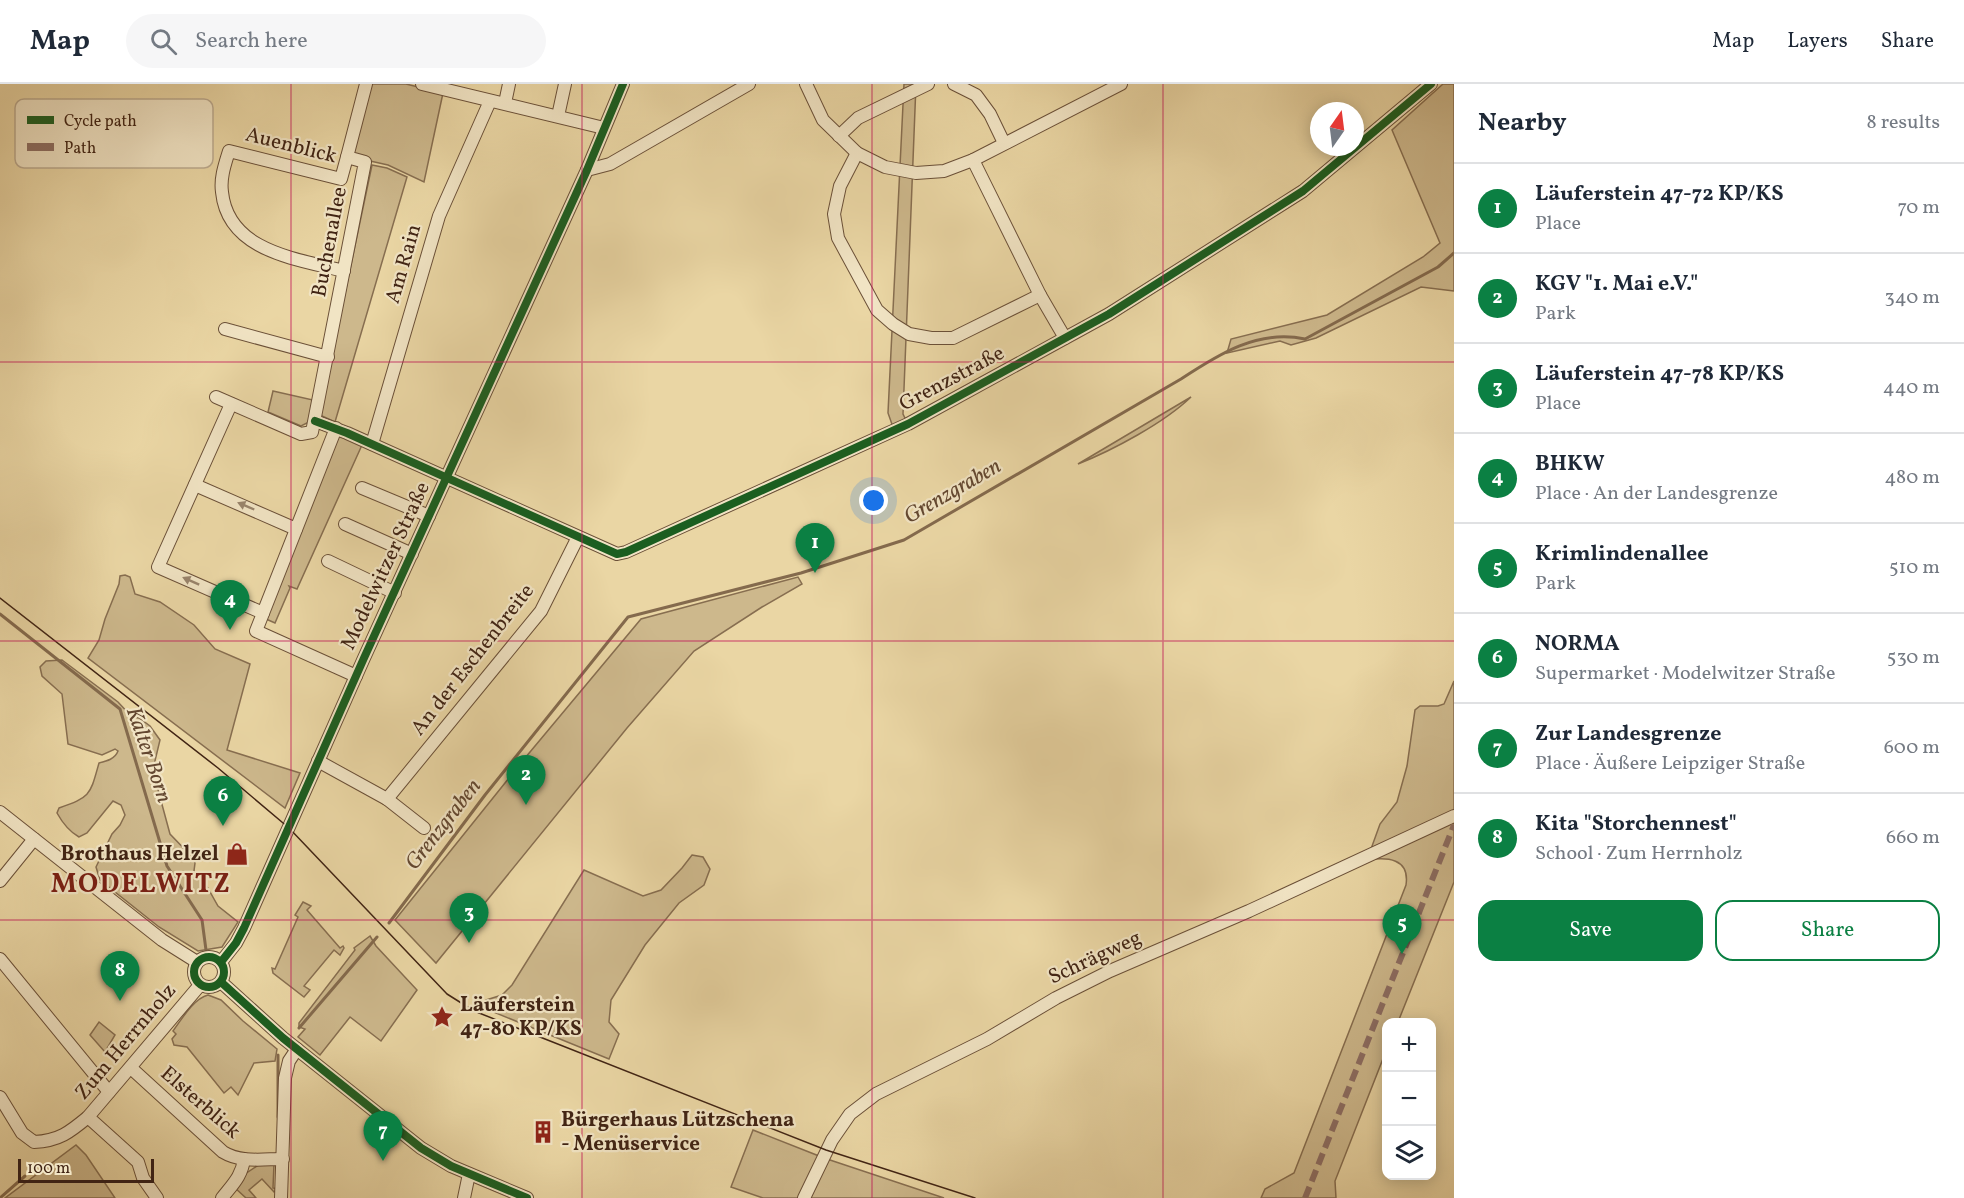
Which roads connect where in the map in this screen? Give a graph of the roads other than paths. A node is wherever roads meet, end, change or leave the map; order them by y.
1 (366, 84) edge
2 (422, 84) edge
3 (509, 84) edge
4 (565, 84) edge
5 (623, 84) edge
6 (749, 84) edge
7 (806, 84) edge
8 (928, 84) edge
9 (954, 84) edge
10 (1121, 84) edge
11 (1431, 84) edge
12 (490, 101) junction
13 (505, 103) junction
14 (558, 116) junction
15 (604, 128) junction
16 (839, 136) junction
17 (1004, 143) junction
18 (857, 153) junction
19 (347, 157) junction
20 (973, 160) junction
21 (587, 170) junction
22 (344, 271) junction
23 (1040, 295) junction
24 (225, 329) dead end
25 (1065, 338) junction
26 (328, 357) junction
27 (216, 397) dead end
28 (231, 404) junction
29 (315, 421) junction
30 (336, 428) junction
31 (372, 444) junction
32 (447, 477) junction
33 (195, 485) junction
34 (362, 488) dead end
35 (429, 516) junction
36 (345, 524) dead end
37 (296, 529) junction
38 (578, 537) junction
39 (412, 554) junction
40 (328, 561) dead end
41 (395, 592) junction
42 (263, 613) junction
43 (356, 676) junction
44 (318, 761) junction
45 (387, 799) junction
46 (0, 812) edge
47 (1454, 816) edge
48 (424, 828) dead end
49 (34, 839) junction
50 (0, 881) edge
51 (0, 959) edge
52 (196, 962) junction
53 (221, 962) junction
54 (221, 982) junction
55 (200, 985) junction
56 (297, 1049) junction
57 (131, 1068) junction
58 (109, 1092) junction
59 (0, 1098) edge
60 (88, 1117) junction
61 (244, 1159) junction
62 (283, 1160) junction
63 (469, 1174) junction
64 (157, 1198) edge
65 (222, 1198) edge
66 (281, 1198) edge
67 (464, 1198) edge
68 (527, 1198) edge
69 (804, 1198) edge

1 - 19 street, Buchenallee
2 - 12 street
3 - 13 street
4 - 14 street
5 - 15 street, Modelwitzer Straße
6 - 21 street
7 - 16 street
8 - 16 street
9 - 17 street
10 - 17 street
11 - 25 street, Grenzstraße
12 - 13 street
12 - 31 street, Am Rain
13 - 14 street
14 - 15 street
15 - 21 street, Modelwitzer Straße
16 - 18 street
17 - 20 street
18 - 20 street
18 - 23 street
19 - 22 street, Buchenallee
19 - 22 street, Auenblick
20 - 23 street
21 - 32 street, Modelwitzer Straße
22 - 26 street, Buchenallee
23 - 25 street
24 - 26 street
25 - 38 street, Grenzstraße
26 - 29 street, Buchenallee
27 - 28 street
28 - 29 street
28 - 33 street
29 - 30 street, Grenzstraße
30 - 31 street, Grenzstraße
30 - 37 street
31 - 32 street, Grenzstraße
32 - 35 street, Modelwitzer Straße
32 - 38 street, Grenzstraße
37 -> 33 street
42 -> 33 street
34 - 35 street
35 - 39 street, Modelwitzer Straße
36 - 39 street
37 - 42 street
38 - 45 street, An der Eschenbreite
39 - 41 street, Modelwitzer Straße
40 - 41 street
41 - 43 street, Modelwitzer Straße
42 - 43 street
43 - 44 street, Modelwitzer Straße
44 - 45 street
44 - 53 street, Modelwitzer Straße
45 - 48 street
46 - 49 street
47 - 69 street, Schrägweg
49 - 50 street
49 - 52 street
51 - 58 street
52 - 53 street
52 - 55 street
53 - 54 street
54 - 55 street
54 - 56 street
55 - 57 street, Zum Herrnholz
56 - 62 street
56 - 63 street
57 - 58 street, Zum Herrnholz
57 - 61 street, Elsterblick
58 - 60 street, Zum Herrnholz
59 - 60 street, Zum Herrnholz
60 - 64 street
61 - 62 street, Elsterblick
61 - 65 street
62 - 66 street
63 - 67 street
63 - 68 street

